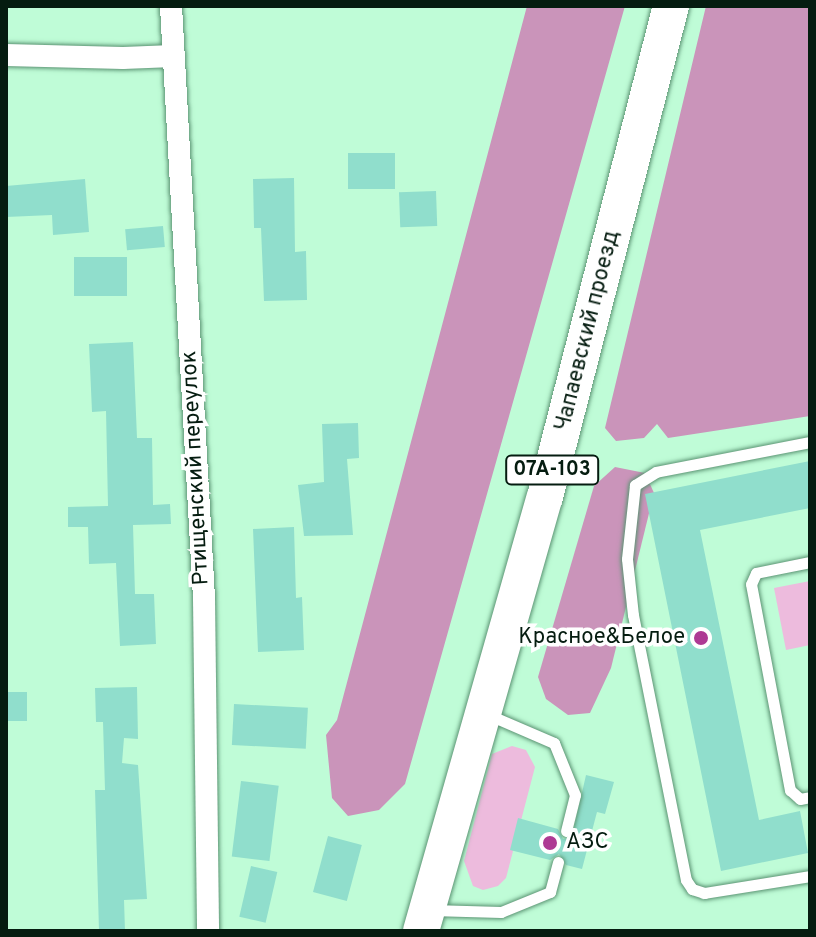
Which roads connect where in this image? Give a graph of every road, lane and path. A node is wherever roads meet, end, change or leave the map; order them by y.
1 (171, 6) edge
2 (671, 6) edge
3 (6, 55) edge
4 (173, 56) junction
5 (810, 442) edge
6 (810, 562) edge
7 (481, 712) junction
8 (810, 797) edge
9 (566, 831) dead end
10 (558, 862) dead end
11 (810, 876) edge
12 (424, 920) edge
13 (208, 931) edge

1 - 4 street, Ртищенский переулок
2 - 7 main road, Чапаевский проезд / 07А-103
3 - 4 street
4 - 13 street, Ртищенский переулок
5 - 11 lane
6 - 8 lane
7 - 9 lane
7 - 12 main road, Чапаевский проезд / 07А-103
10 - 12 lane

